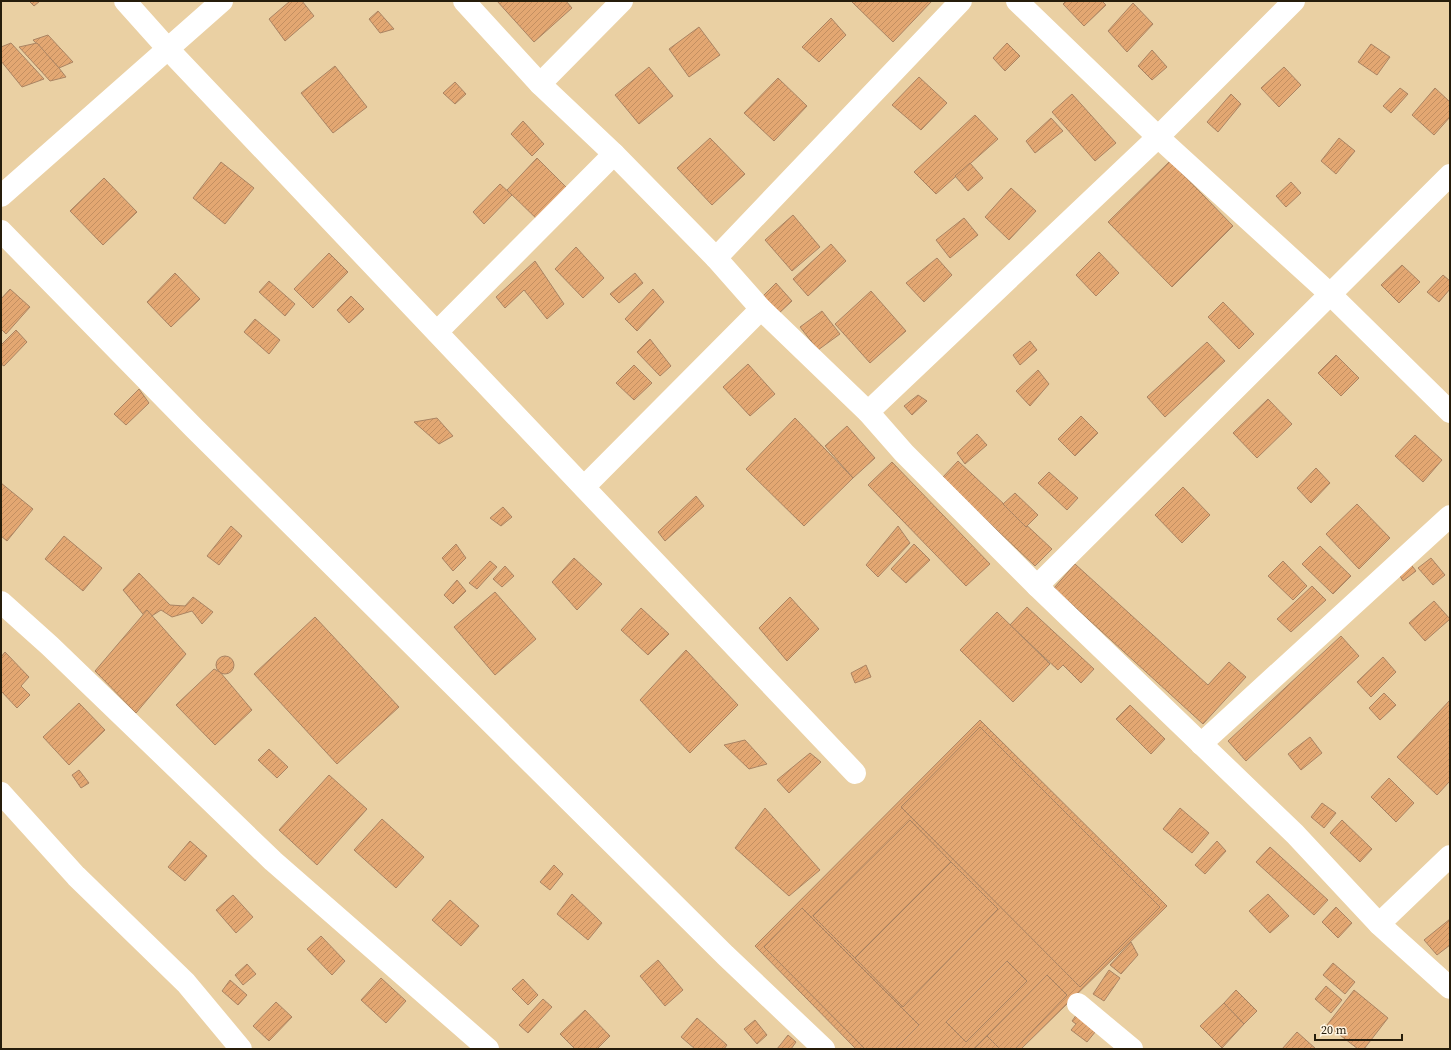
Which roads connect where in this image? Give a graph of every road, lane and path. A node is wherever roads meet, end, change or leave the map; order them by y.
1 (124, 1) edge
2 (222, 1) edge
3 (464, 1) edge
4 (622, 1) edge
5 (961, 1) edge
6 (1016, 1) edge
7 (1294, 1) edge
8 (168, 48) junction
9 (540, 84) junction
10 (1158, 137) junction
11 (614, 154) junction
12 (1450, 175) edge
13 (1, 196) edge
14 (1, 231) edge
15 (716, 258) junction
16 (1330, 294) junction
17 (761, 308) junction
18 (437, 332) junction
19 (868, 412) junction
20 (1450, 412) edge
21 (584, 487) junction
22 (1450, 516) edge
23 (1037, 586) junction
24 (1, 602) edge
25 (1201, 744) junction
26 (855, 773) dead end
27 (1, 793) edge
28 (1450, 856) edge
29 (1379, 924) junction
30 (1450, 988) edge
31 (1078, 1004) dead end
32 (241, 1049) edge
33 (488, 1049) edge
34 (824, 1049) edge
35 (1132, 1049) edge

1 - 8 street
2 - 8 street
3 - 9 street
4 - 9 street
5 - 15 street
6 - 10 street
7 - 10 street
8 - 13 street
8 - 18 street
9 - 11 street
10 - 16 street
10 - 19 street
11 - 15 street
11 - 18 street
12 - 16 street
14 - 34 street
15 - 17 street
16 - 20 street
16 - 23 street
17 - 19 street
17 - 21 street
18 - 21 street
19 - 23 street
21 - 26 street
22 - 25 street
23 - 25 street
24 - 33 street
25 - 29 street
27 - 32 street
28 - 29 street
29 - 30 street
31 - 35 street

